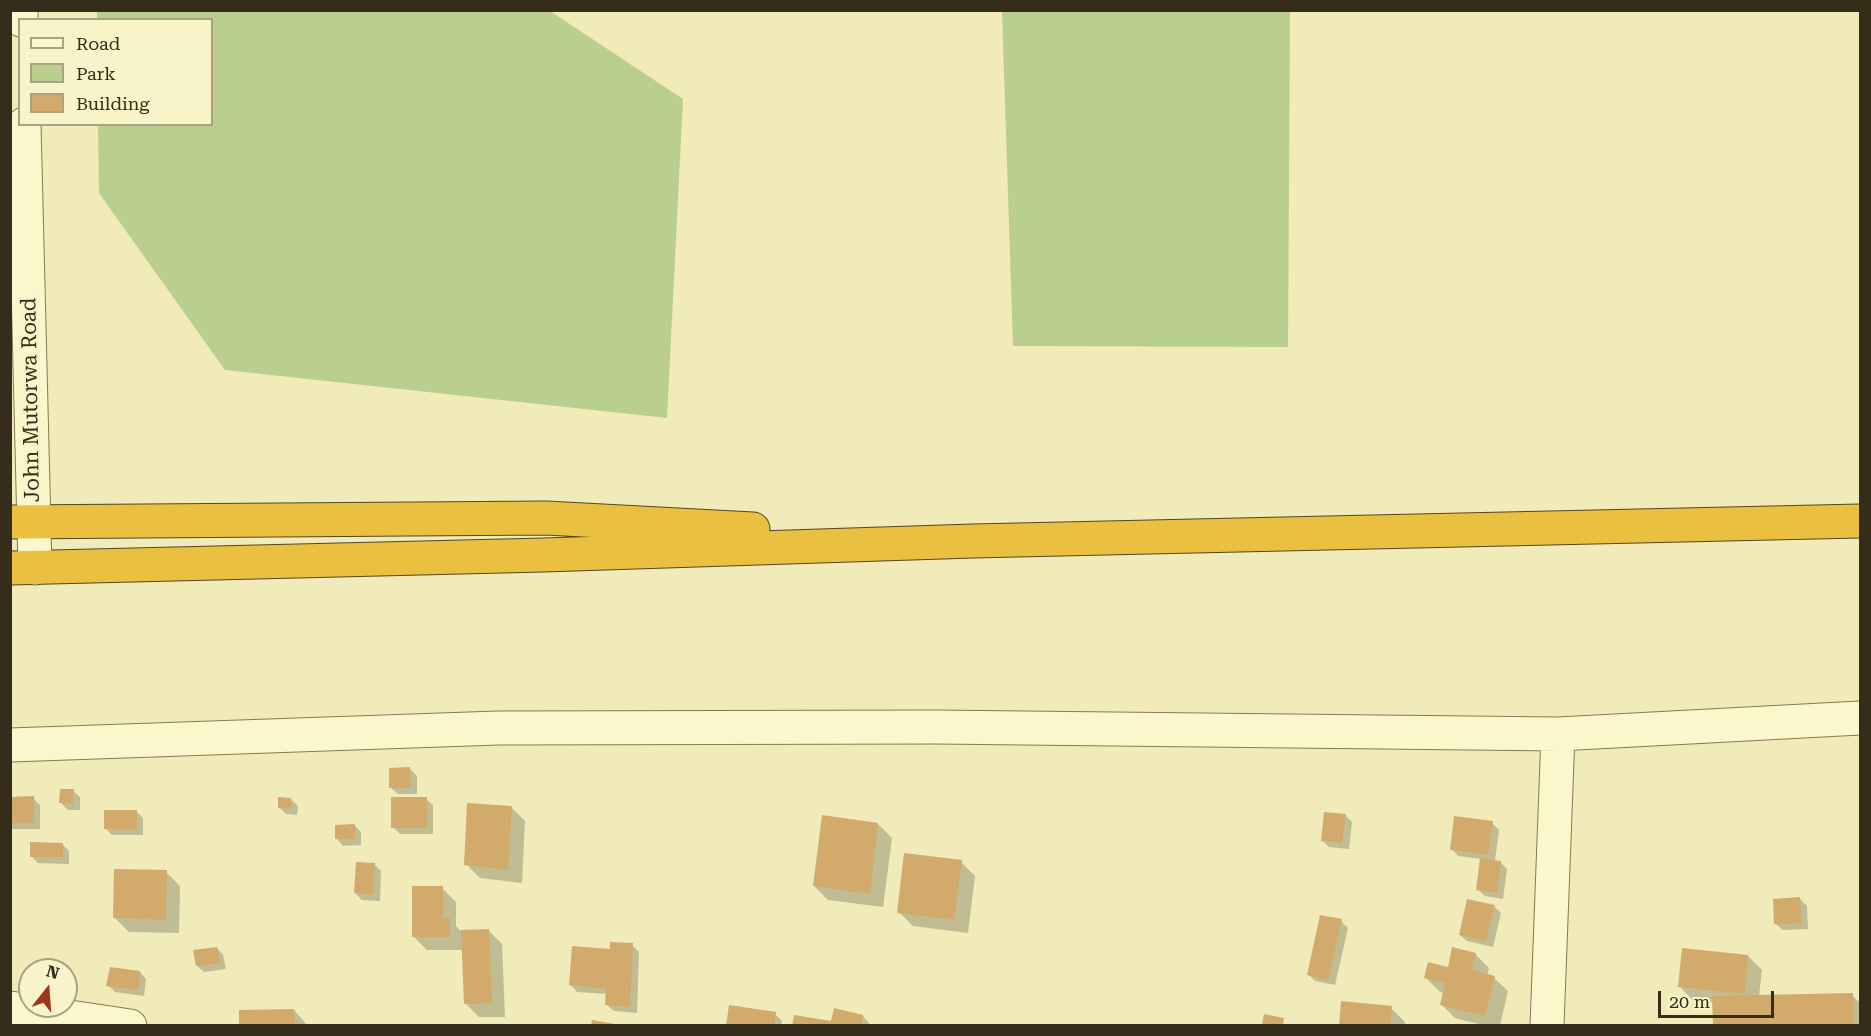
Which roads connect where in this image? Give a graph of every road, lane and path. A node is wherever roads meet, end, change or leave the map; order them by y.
1 (24, 126) edge
2 (1860, 521) edge
3 (22, 522) edge
4 (974, 541) junction
5 (23, 568) edge
6 (1860, 718) edge
7 (1558, 734) junction
8 (10, 745) edge
9 (10, 1008) edge
10 (130, 1026) edge
11 (1547, 1026) edge

1 - 3 street, John Mutorwa Road
2 - 4 highway
3 - 4 highway
3 - 5 street, John Mutorwa Road
4 - 5 highway
6 - 7 street
7 - 8 street
7 - 11 street
9 - 10 street

